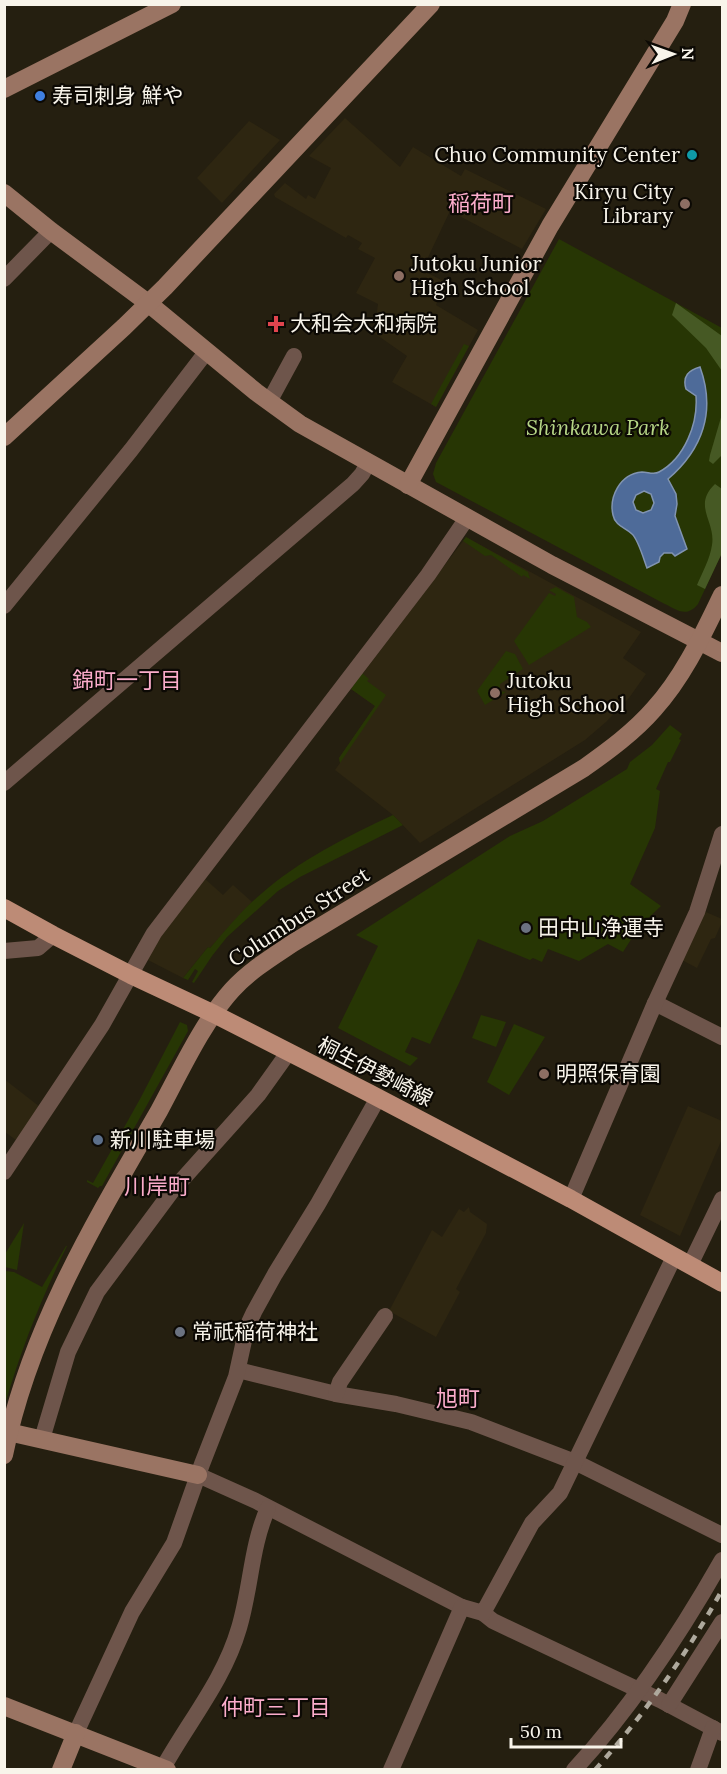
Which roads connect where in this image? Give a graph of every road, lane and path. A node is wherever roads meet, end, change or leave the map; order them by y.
1 (431, 4) edge
2 (682, 4) edge
3 (162, 7) edge
4 (4, 89) edge
5 (4, 193) edge
6 (51, 231) junction
7 (4, 279) edge
8 (148, 303) junction
9 (207, 351) junction
10 (294, 356) dead end
11 (269, 402) junction
12 (4, 437) edge
13 (369, 463) junction
14 (408, 485) junction
15 (467, 518) junction
16 (723, 595) edge
17 (4, 606) edge
18 (699, 640) junction
19 (723, 653) edge
20 (4, 783) edge
21 (723, 834) edge
22 (4, 908) edge
23 (53, 935) junction
24 (4, 951) edge
25 (130, 975) junction
26 (655, 1003) junction
27 (214, 1014) junction
28 (723, 1037) edge
29 (288, 1053) junction
30 (378, 1098) junction
31 (4, 1172) edge
32 (571, 1199) junction
33 (723, 1199) edge
34 (682, 1261) junction
35 (723, 1283) edge
36 (385, 1316) dead end
37 (238, 1370) junction
38 (336, 1394) junction
39 (7, 1432) edge
40 (42, 1439) junction
41 (4, 1455) edge
42 (575, 1462) junction
43 (198, 1475) junction
44 (268, 1508) junction
45 (723, 1535) edge
46 (723, 1560) edge
47 (462, 1607) junction
48 (483, 1613) junction
49 (723, 1622) edge
50 (638, 1690) junction
51 (669, 1705) junction
52 (4, 1706) edge
53 (718, 1730) edge
54 (76, 1733) junction
55 (165, 1769) edge
56 (61, 1770) edge
57 (391, 1770) edge
58 (574, 1770) edge
59 (698, 1770) edge

1 - 8 street
2 - 14 street
3 - 4 street
5 - 6 street
6 - 7 street
6 - 8 street
8 - 9 street
8 - 12 street
9 - 11 street
9 - 17 street
10 - 11 street
11 - 13 street
13 - 14 street
13 - 20 street
14 - 15 street
15 - 18 street
15 - 25 street
16 - 18 street, Columbus Street
18 - 19 street
18 - 27 street, Columbus Street
21 - 26 street
22 - 23 main road, 桐生伊勢崎線
23 - 24 street
23 - 25 main road, 桐生伊勢崎線
25 - 27 main road, 桐生伊勢崎線
25 - 31 street
26 - 28 street
26 - 32 street
27 - 29 main road, 桐生伊勢崎線
27 - 39 street, Columbus Street
29 - 30 main road, 桐生伊勢崎線
29 - 40 street
30 - 32 main road, 桐生伊勢崎線
30 - 37 street
32 - 34 main road, 桐生伊勢崎線
33 - 34 street
34 - 35 main road, 桐生伊勢崎線
34 - 42 street
36 - 38 street
37 - 38 street
37 - 43 street
38 - 42 street
39 - 40 street
39 - 41 street, Columbus Street
40 - 43 street
42 - 45 street
42 - 48 street
43 - 44 street
43 - 54 street
44 - 47 street
44 - 55 street
46 - 50 street
47 - 48 street
47 - 57 street
48 - 50 street
49 - 51 street
50 - 51 street
50 - 58 street
51 - 53 street
52 - 54 street
53 - 59 street
54 - 55 street
54 - 56 street

